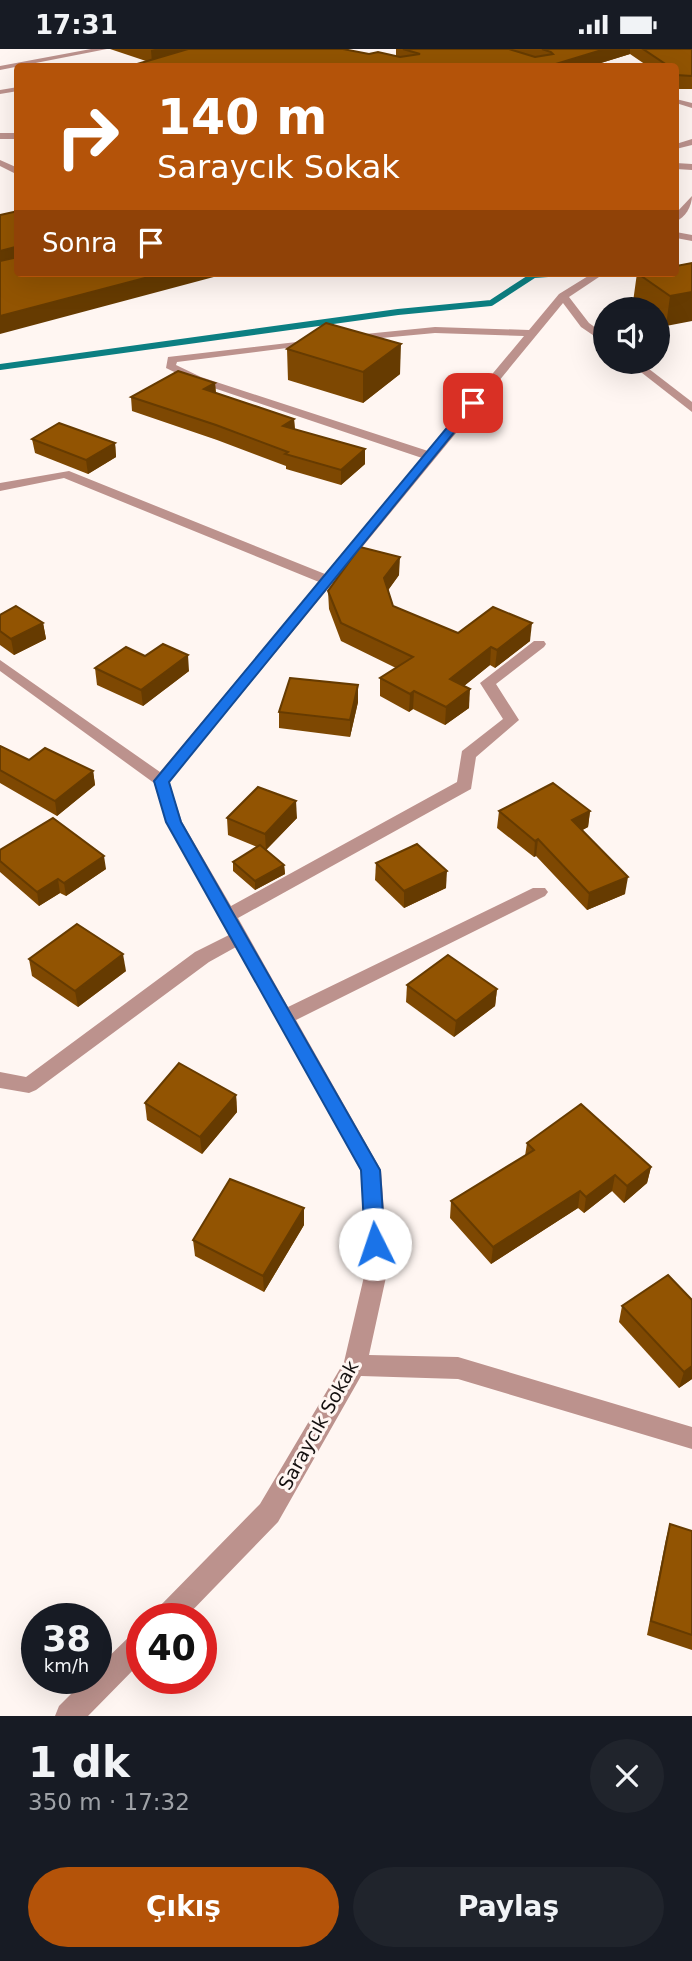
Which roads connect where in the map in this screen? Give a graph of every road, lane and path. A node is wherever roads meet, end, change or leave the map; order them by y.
1 (103, 49) edge
2 (91, 50) edge
3 (25, 63) edge
4 (692, 199) edge
5 (679, 214) edge
6 (594, 277) edge
7 (563, 296) junction
8 (593, 331) edge
9 (532, 333) junction
10 (338, 339) edge
11 (325, 341) edge
12 (648, 374) edge
13 (692, 408) edge
14 (429, 456) junction
15 (0, 487) edge
16 (327, 580) junction
17 (539, 644) dead end
18 (0, 664) edge
19 (161, 781) junction
20 (539, 893) dead end
21 (226, 917) junction
22 (238, 938) junction
23 (285, 1017) junction
24 (0, 1080) edge
25 (355, 1365) junction
26 (692, 1438) edge
27 (181, 1603) edge
28 (126, 1658) edge
29 (69, 1716) edge

1 - 2 street
2 - 3 street
4 - 5 street
6 - 7 street
7 - 8 street
7 - 9 street
9 - 10 street
9 - 14 street
11 - 14 street
12 - 13 street
14 - 16 street
15 - 16 street
16 - 19 street
17 - 21 street
18 - 19 street
19 - 21 street, Saraycık Sokak
20 - 23 street
21 - 22 street, Saraycık Sokak
22 - 23 street, Saraycık Sokak
22 - 24 street
23 - 25 street, Saraycık Sokak
25 - 26 street
25 - 27 street, Saraycık Sokak
28 - 29 street

